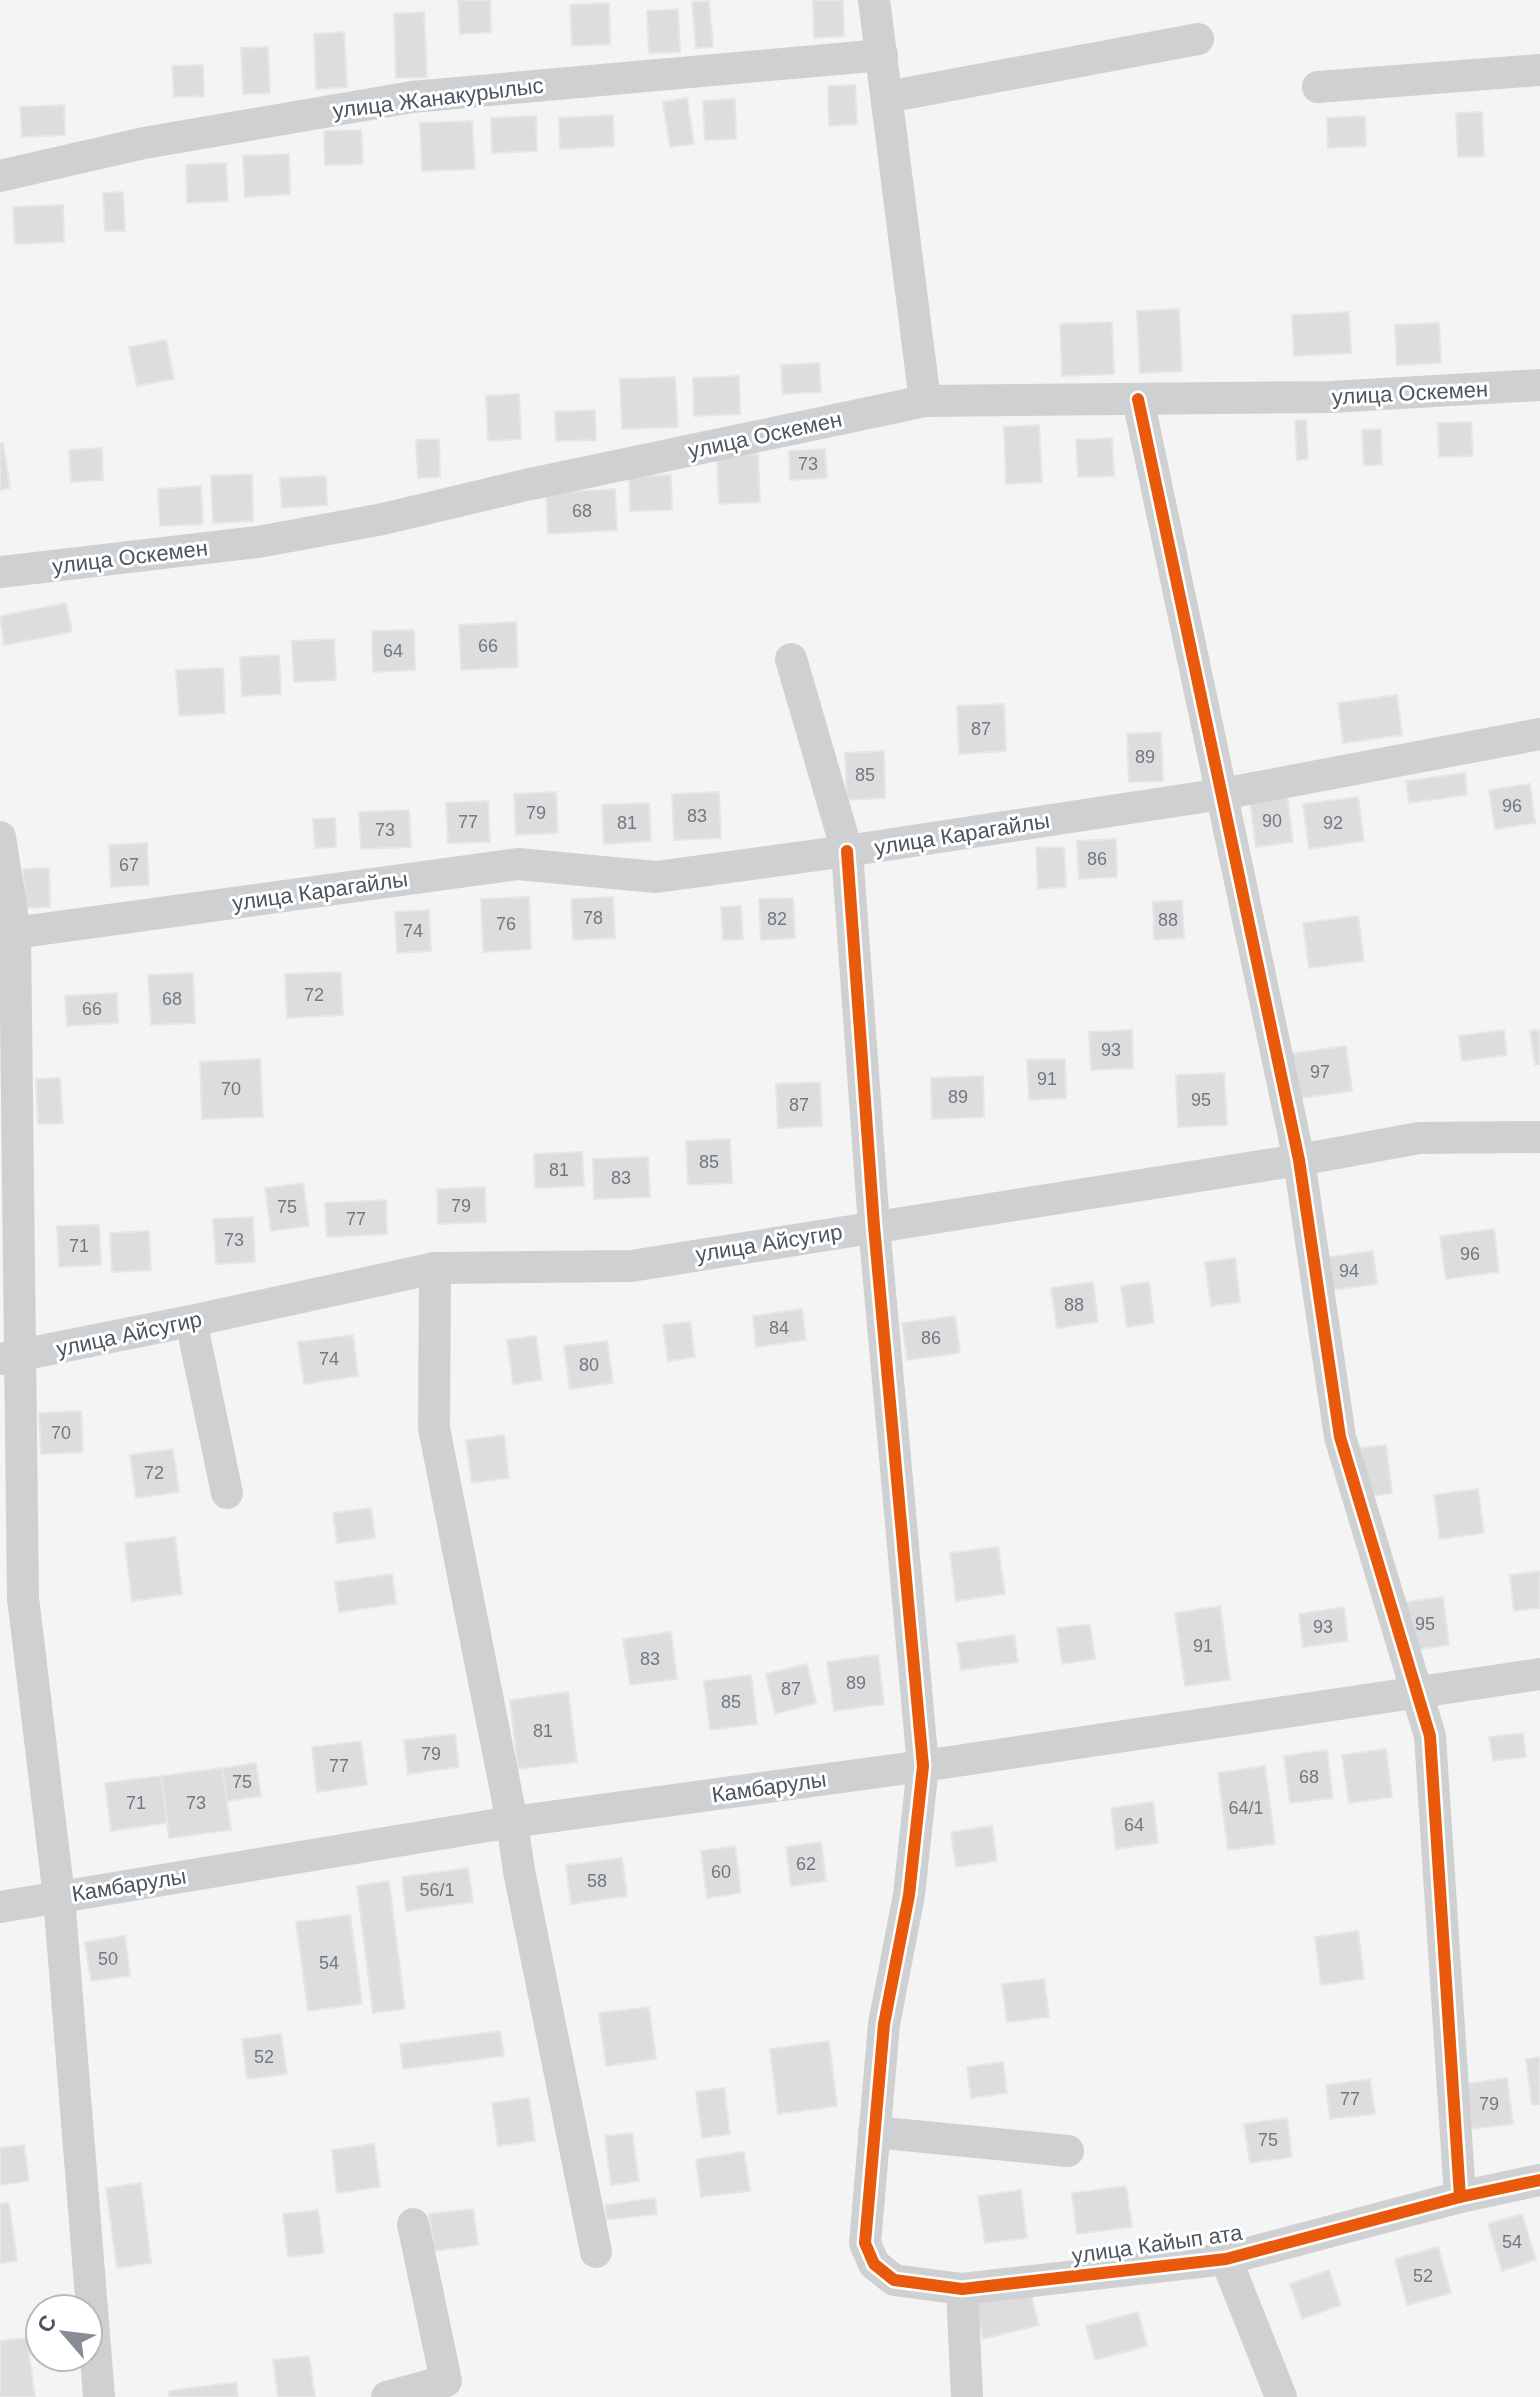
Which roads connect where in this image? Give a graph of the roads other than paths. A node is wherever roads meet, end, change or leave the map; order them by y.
1 (874, 0) edge
2 (1198, 39) dead end
3 (882, 55) junction
4 (1540, 70) edge
5 (1318, 87) dead end
6 (887, 97) junction
7 (0, 176) edge
8 (1540, 385) edge
9 (1138, 399) junction
10 (925, 401) junction
11 (0, 572) edge
12 (791, 659) dead end
13 (1540, 734) edge
14 (1222, 794) junction
15 (0, 837) edge
16 (847, 851) junction
17 (8, 934) edge
18 (1540, 1137) edge
19 (1299, 1160) junction
20 (874, 1226) junction
21 (435, 1268) junction
22 (191, 1321) junction
23 (10, 1358) edge
24 (227, 1493) dead end
25 (1540, 1674) edge
26 (1416, 1691) junction
27 (923, 1766) junction
28 (512, 1822) junction
29 (59, 1897) junction
30 (0, 1907) edge
31 (874, 2132) junction
32 (1068, 2151) dead end
33 (1540, 2180) edge
34 (1460, 2197) junction
35 (413, 2224) dead end
36 (596, 2252) dead end
37 (1226, 2259) junction
38 (962, 2289) junction
39 (99, 2397) edge
40 (387, 2397) edge
41 (967, 2397) edge
42 (1281, 2397) edge

1 - 3 street
2 - 6 street
3 - 6 street
3 - 7 street, улица Жанакурылыс
4 - 5 street
6 - 10 street
8 - 9 street, улица Оскемен
9 - 10 street, улица Оскемен
9 - 14 street
10 - 11 street, улица Оскемен
12 - 16 street
13 - 14 street, улица Карагайлы
14 - 16 street, улица Карагайлы
14 - 19 street
15 - 17 street
16 - 17 street, улица Карагайлы
16 - 20 street
17 - 23 street
18 - 19 street, улица Айсугир
19 - 20 street, улица Айсугир
19 - 26 street
20 - 21 street, улица Айсугир
20 - 27 street
21 - 22 street, улица Айсугир
21 - 28 street
22 - 23 street, улица Айсугир
22 - 24 street
23 - 29 street
25 - 26 street, Камбарулы
26 - 27 street, Камбарулы
26 - 34 street
27 - 28 street, Камбарулы
27 - 31 street
28 - 29 street, Камбарулы
28 - 36 street
29 - 30 street, Камбарулы
29 - 39 street
31 - 32 street
31 - 38 street, улица Кайып ата
33 - 34 street, улица Кайып ата
34 - 37 street, улица Кайып ата
35 - 40 street
37 - 38 street, улица Кайып ата
37 - 42 street
38 - 41 street

